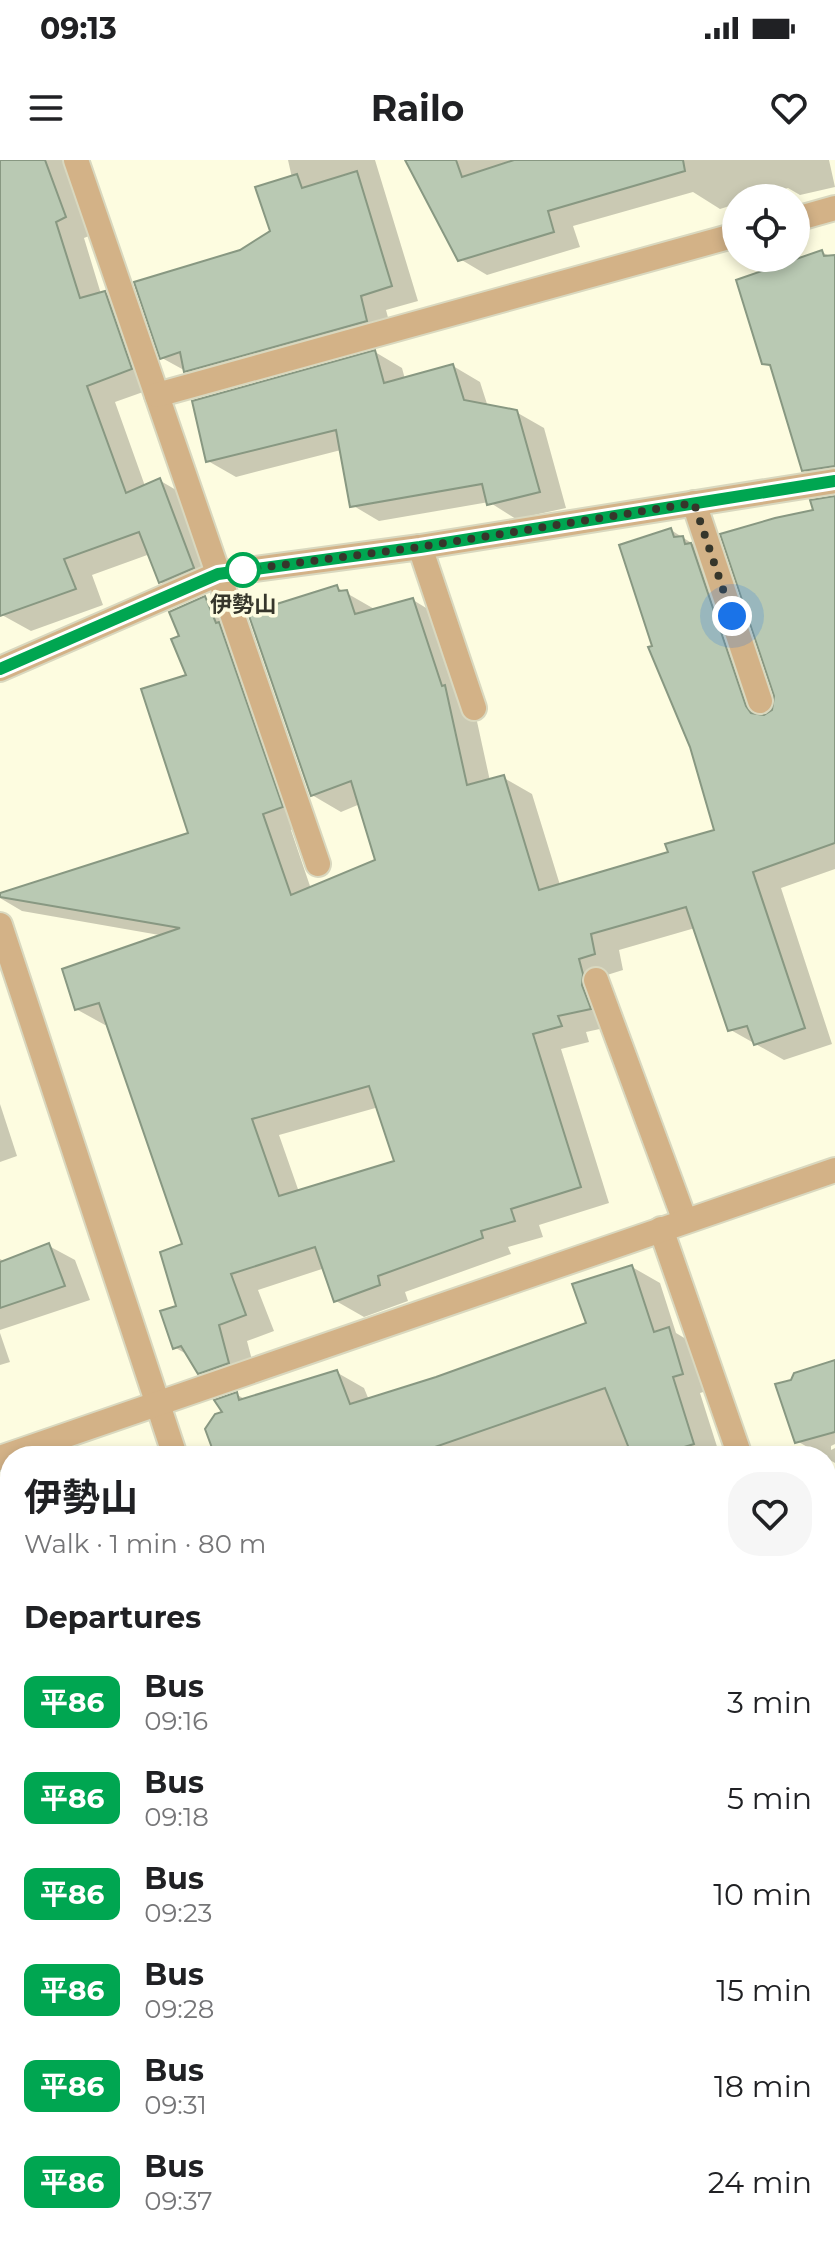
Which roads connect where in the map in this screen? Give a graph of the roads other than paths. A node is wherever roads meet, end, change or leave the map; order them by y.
1 (76, 160) edge
2 (835, 208) edge
3 (810, 215) edge
4 (722, 239) edge
5 (157, 395) junction
6 (835, 481) edge
7 (694, 503) junction
8 (420, 547) junction
9 (218, 574) junction
10 (0, 669) edge
11 (760, 701) dead end
12 (474, 708) dead end
13 (318, 864) dead end
14 (0, 925) edge
15 (596, 980) dead end
16 (835, 1170) edge
17 (685, 1221) junction
18 (661, 1229) junction
19 (157, 1405) junction
20 (36, 1446) edge
21 (171, 1446) edge
22 (737, 1446) edge

1 - 5 street
2 - 3 street
4 - 5 street
5 - 9 street
6 - 7 street
7 - 8 street
7 - 11 street
8 - 9 street
8 - 12 street
9 - 10 street
9 - 13 street
14 - 19 street
15 - 17 street
16 - 17 street
17 - 18 street
18 - 19 street
18 - 22 street
19 - 20 street
19 - 21 street

